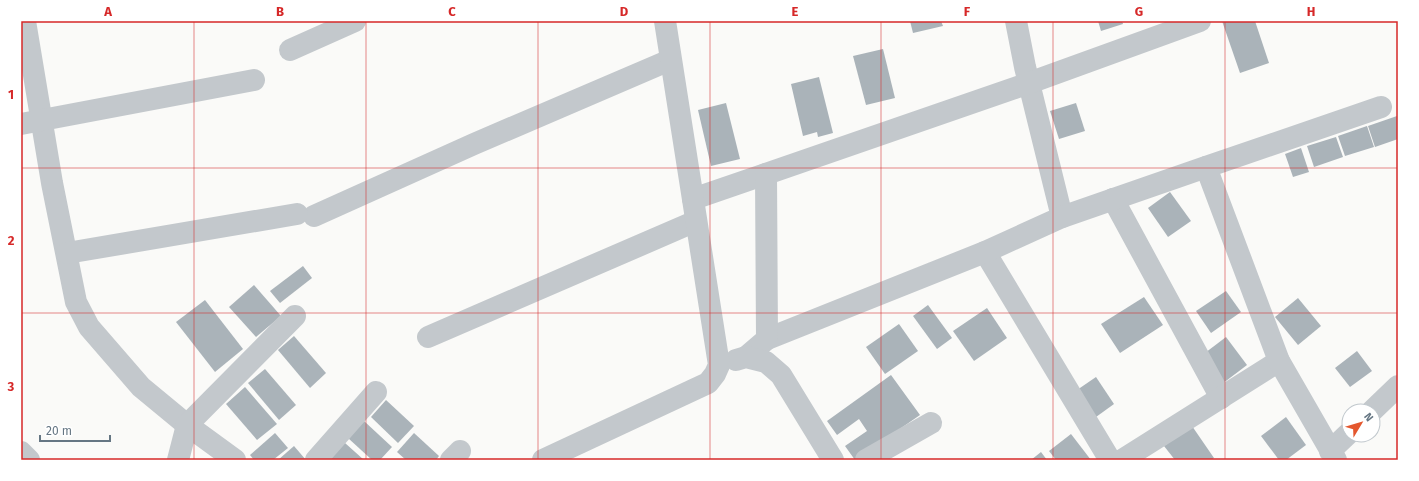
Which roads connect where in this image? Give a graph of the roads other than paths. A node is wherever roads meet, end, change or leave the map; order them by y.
1 (25, 21) edge
2 (355, 21) edge
3 (665, 21) edge
4 (1016, 21) edge
5 (1200, 21) edge
6 (290, 50) dead end
7 (670, 60) junction
8 (254, 80) dead end
9 (1029, 83) junction
10 (1381, 107) dead end
11 (31, 122) edge
12 (1206, 167) junction
13 (766, 174) junction
14 (693, 199) junction
15 (1114, 200) junction
16 (1062, 217) junction
17 (696, 221) junction
18 (985, 252) junction
19 (66, 253) junction
20 (295, 316) dead end
21 (428, 337) dead end
22 (767, 339) junction
23 (746, 357) junction
24 (1279, 361) junction
25 (720, 365) junction
26 (1398, 386) edge
27 (376, 392) dead end
28 (1221, 398) junction
29 (1380, 403) edge
30 (932, 423) dead end
31 (187, 425) junction
32 (1342, 443) edge
33 (21, 452) edge
34 (1136, 456) edge
35 (1333, 456) edge
36 (29, 460) edge
37 (178, 460) edge
38 (235, 460) edge
39 (316, 460) edge
40 (543, 460) edge
41 (833, 460) edge
42 (866, 460) edge
43 (1110, 460) edge

1 - 11 street
2 - 6 street
3 - 7 street
4 - 9 street
5 - 9 street
7 - 14 street
7 - 19 street
8 - 11 street
9 - 13 street
9 - 16 street
10 - 12 street
11 - 19 street
12 - 15 street
12 - 24 street
13 - 14 street
13 - 22 street
14 - 17 street
15 - 16 street
15 - 28 street
16 - 18 street
17 - 21 street
17 - 25 street
18 - 22 street
18 - 43 street
19 - 31 street
20 - 31 street
22 - 23 street
23 - 25 street
23 - 41 street
24 - 28 street
24 - 35 street
25 - 40 street
26 - 29 street
27 - 39 street
28 - 34 street
30 - 42 street
31 - 37 street
31 - 38 street
32 - 35 street
33 - 36 street

